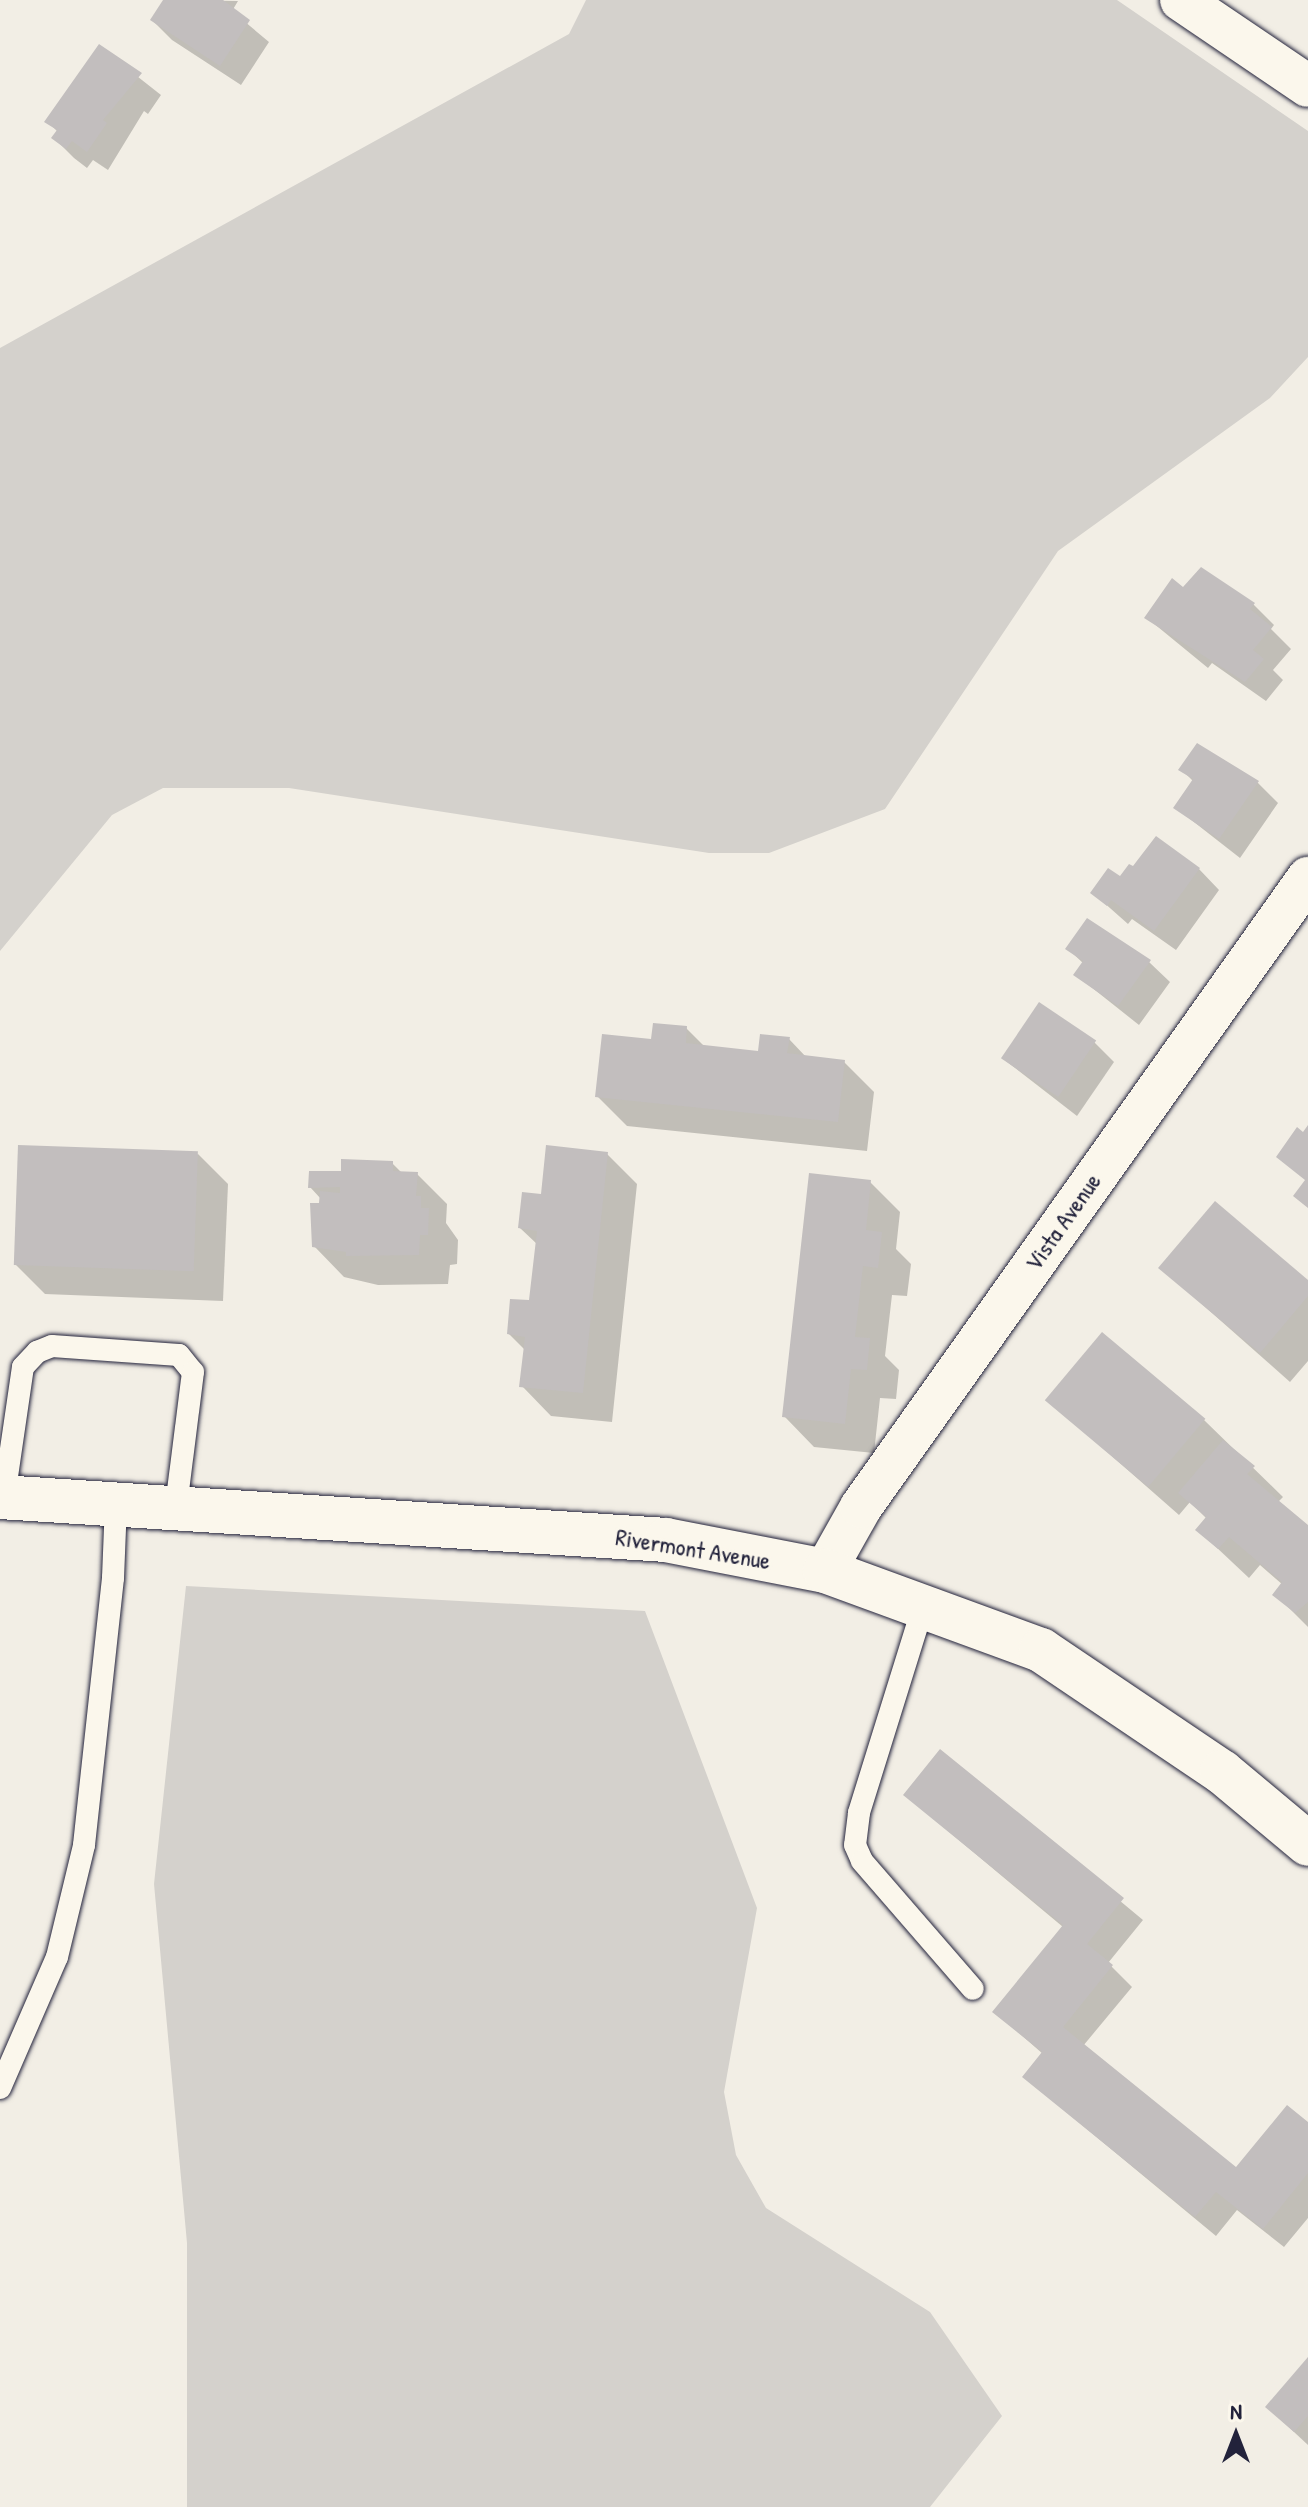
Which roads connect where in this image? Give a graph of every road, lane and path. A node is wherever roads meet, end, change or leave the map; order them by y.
1 (1181, 0) edge
2 (1308, 86) edge
3 (1308, 878) edge
4 (2, 1497) edge
5 (116, 1503) junction
6 (176, 1507) junction
7 (825, 1571) junction
8 (923, 1607) junction
9 (1306, 1840) edge
10 (973, 1989) dead end
11 (0, 2088) edge

1 - 2 street
3 - 7 street, Vista Avenue
4 - 5 main road, Rivermont Avenue
4 - 6 lane
5 - 6 main road, Rivermont Avenue
5 - 11 lane
6 - 7 main road, Rivermont Avenue
7 - 8 main road, Rivermont Avenue
8 - 9 main road, Rivermont Avenue
8 - 10 lane

